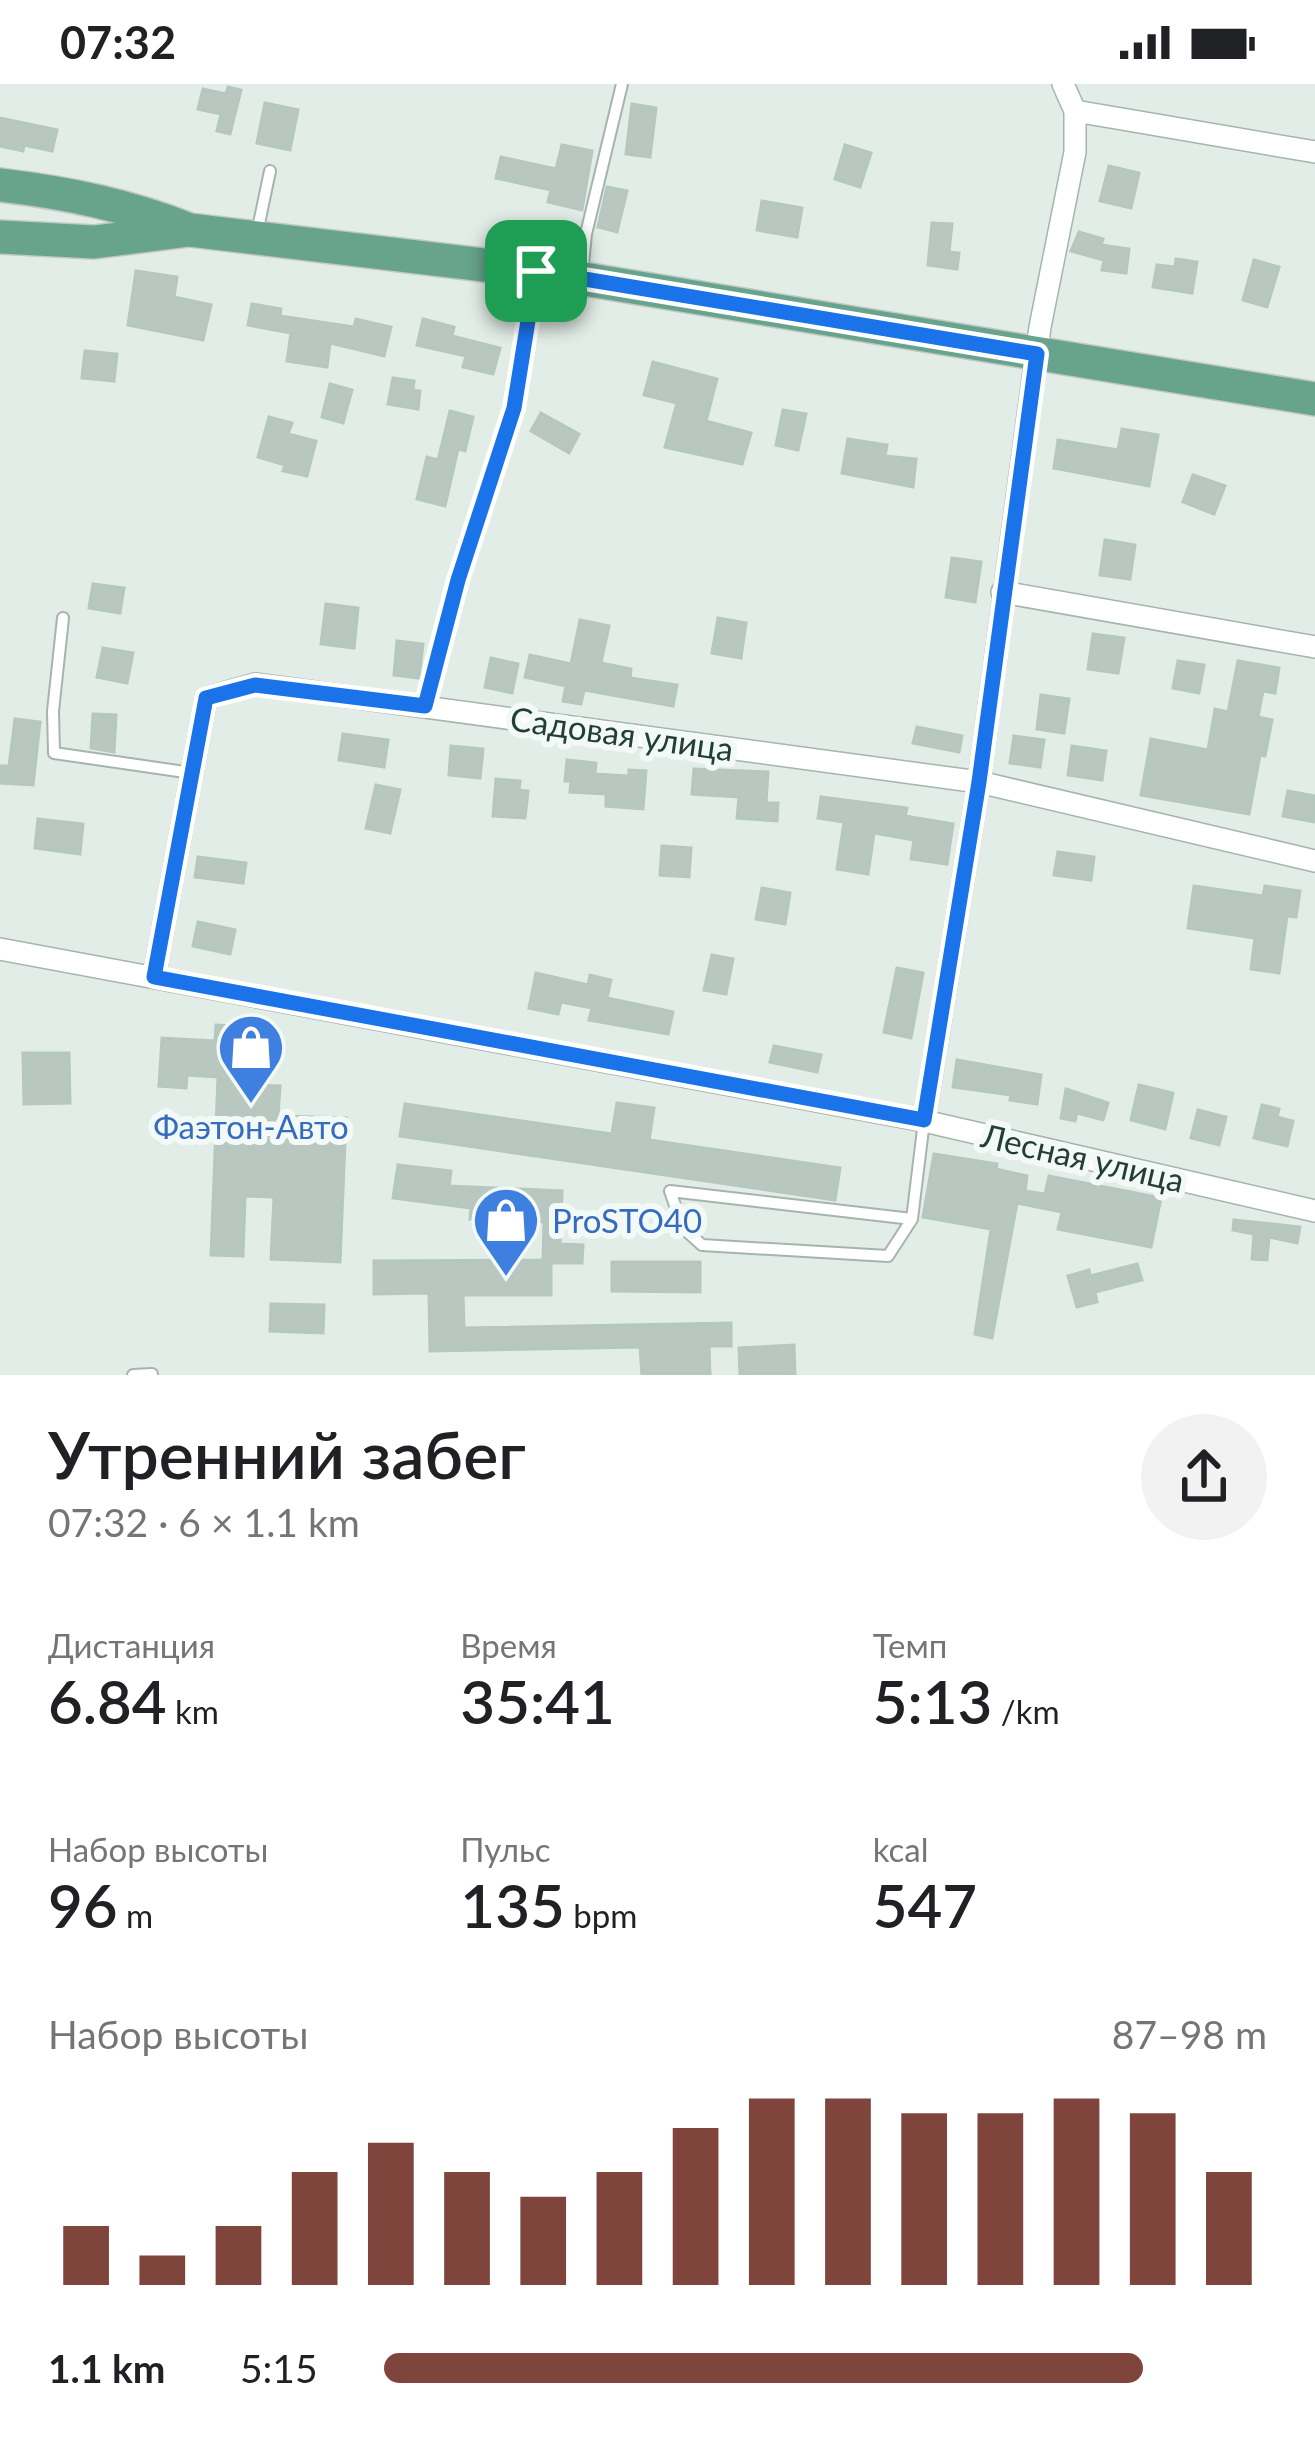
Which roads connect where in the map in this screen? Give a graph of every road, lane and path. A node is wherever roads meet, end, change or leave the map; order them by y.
1 (622, 84) edge
2 (1063, 84) edge
3 (1075, 111) junction
4 (1315, 152) edge
5 (270, 171) dead end
6 (0, 185) edge
7 (66, 192) junction
8 (190, 230) junction
9 (0, 238) edge
10 (256, 238) junction
11 (69, 242) junction
12 (536, 271) junction
13 (581, 279) junction
14 (1037, 354) junction
15 (1315, 399) edge
16 (1002, 592) junction
17 (63, 618) dead end
18 (1315, 647) edge
19 (425, 706) junction
20 (192, 773) junction
21 (979, 782) junction
22 (1315, 861) edge
23 (0, 949) edge
24 (154, 977) junction
25 (924, 1120) junction
26 (1315, 1211) edge
27 (912, 1219) junction
28 (152, 1374) edge
29 (133, 1375) edge

1 - 13 lane
2 - 3 street
3 - 4 street
3 - 14 street
5 - 10 lane
6 - 7 main road
7 - 8 main road
7 - 11 main road
8 - 10 main road
8 - 11 main road
9 - 11 main road
10 - 12 main road
12 - 13 main road
12 - 19 lane
13 - 14 main road
14 - 15 main road
14 - 16 street
16 - 18 street
16 - 21 street
17 - 20 lane
19 - 20 street, Садовая улица
19 - 21 street, Садовая улица
20 - 24 street, Садовая улица
21 - 22 street, Садовая улица
21 - 25 street
23 - 24 street, Лесная улица
24 - 25 street, Лесная улица
25 - 26 street, Лесная улица
25 - 27 lane
27 - 27 lane
28 - 29 lane

